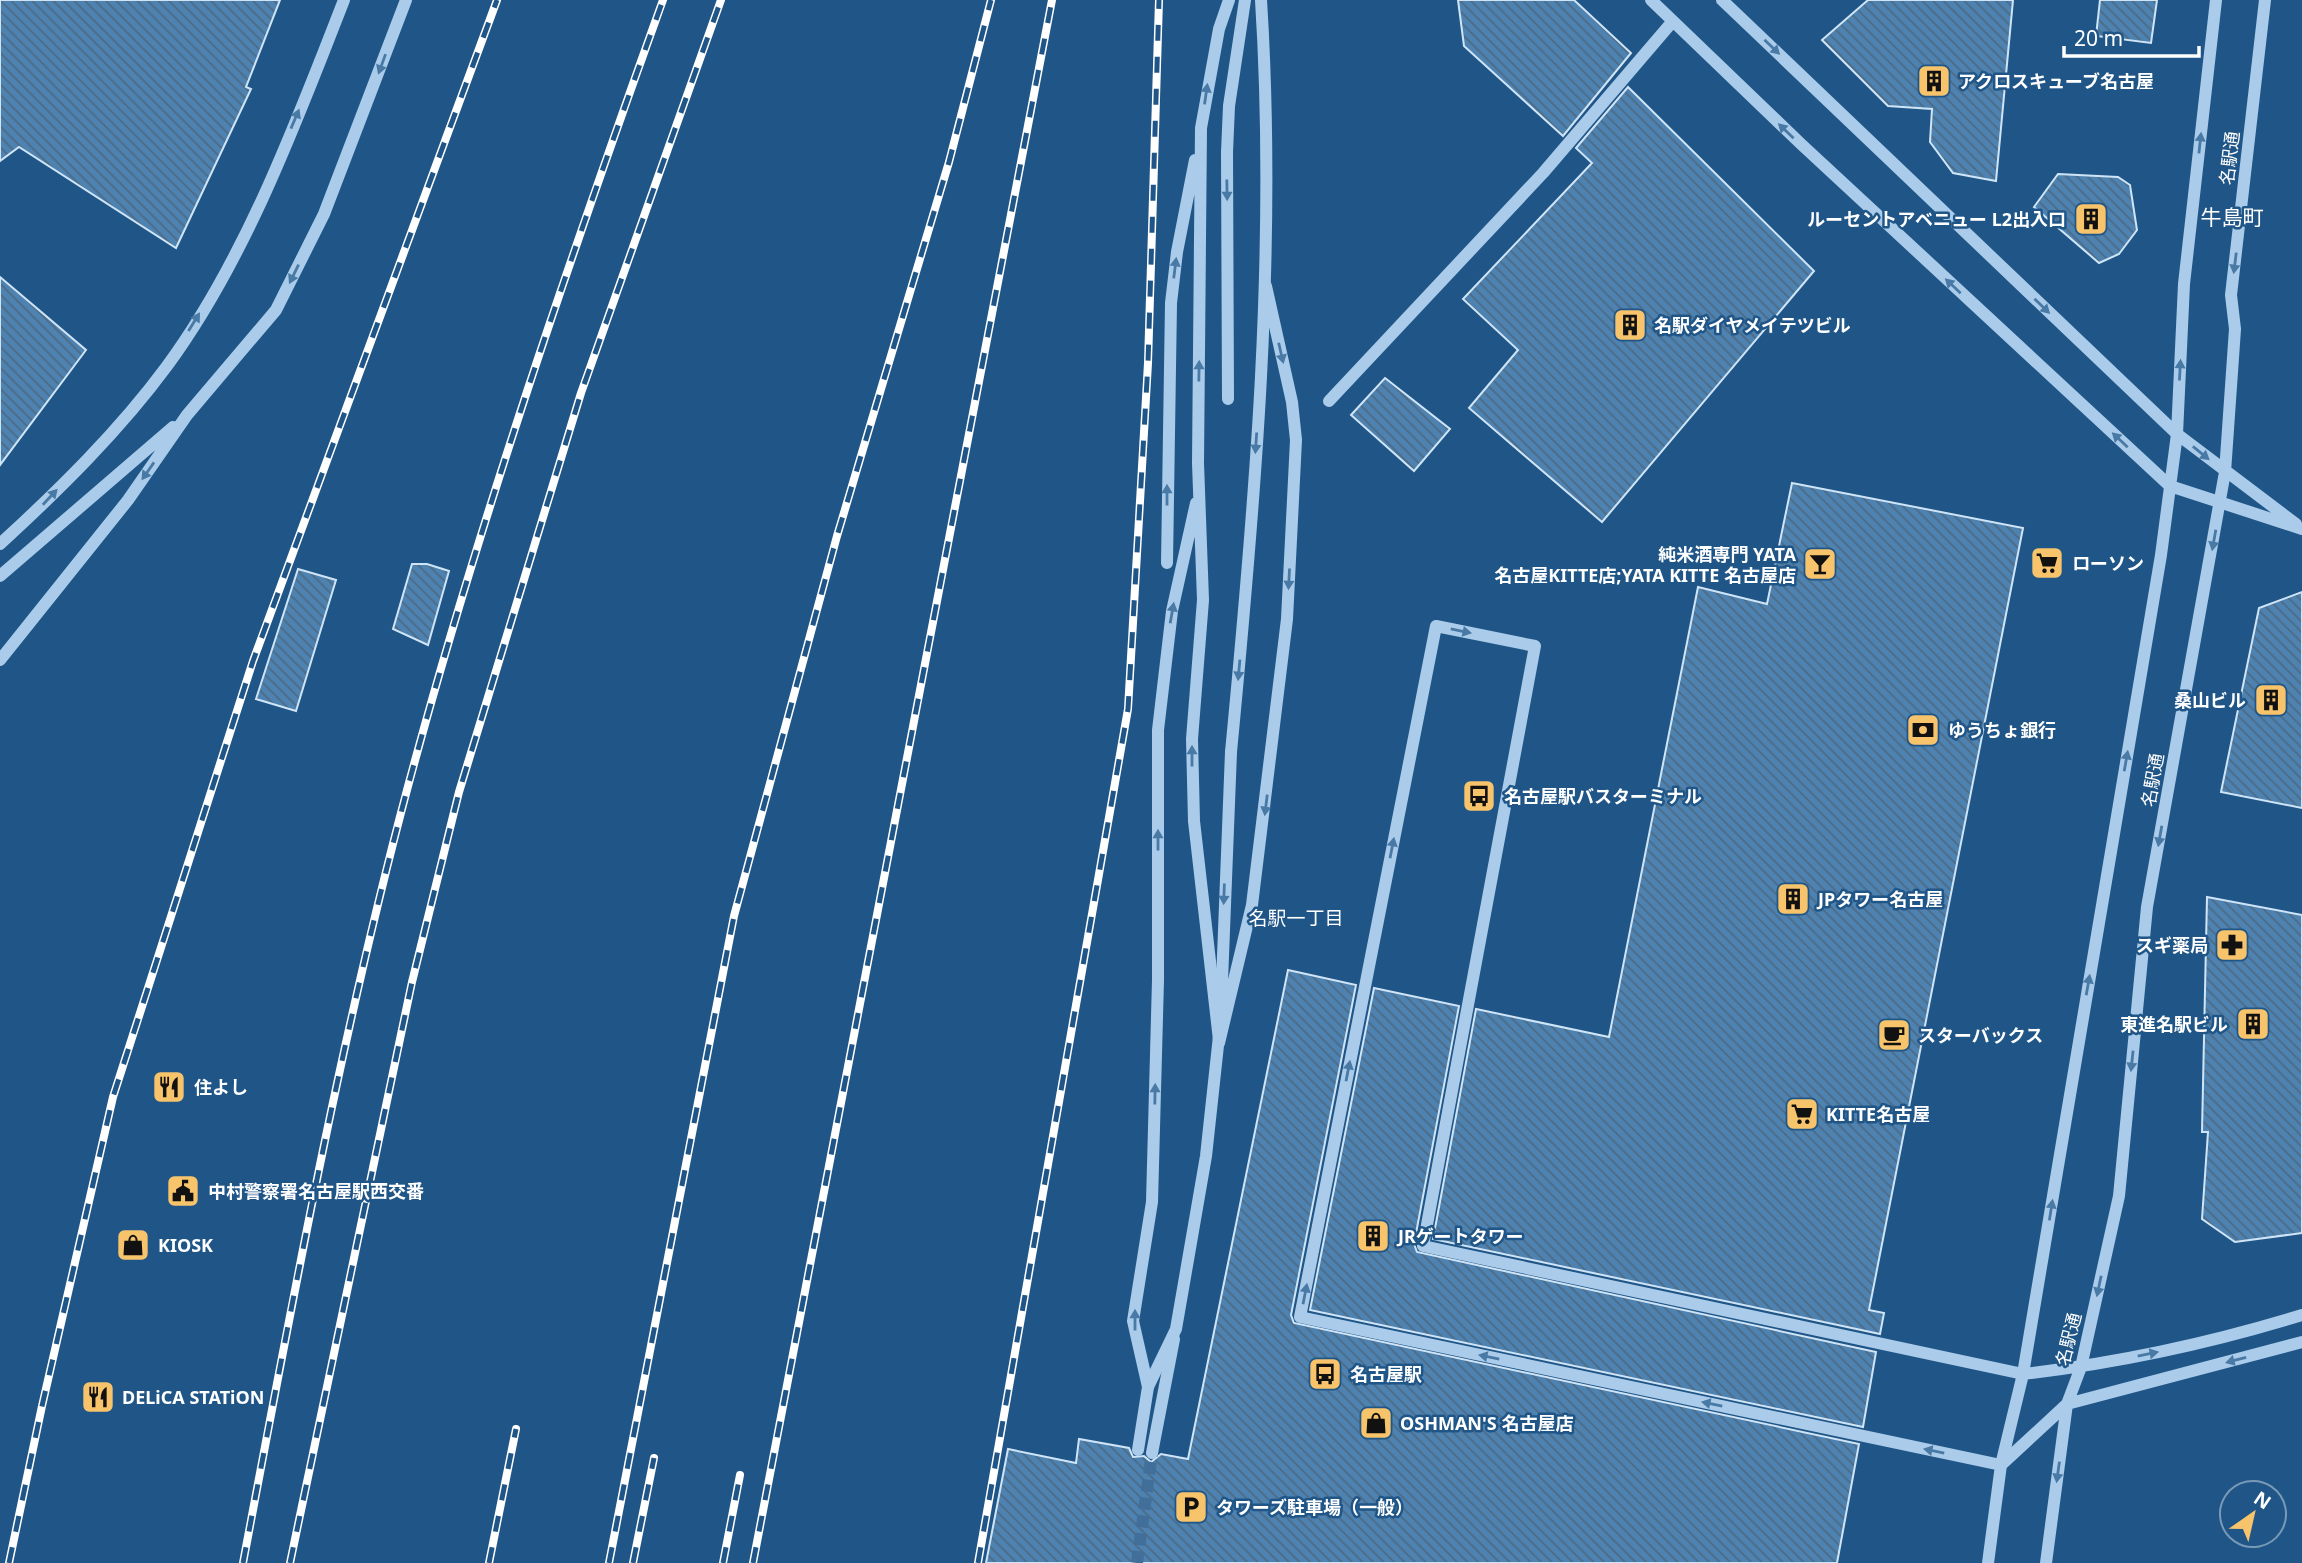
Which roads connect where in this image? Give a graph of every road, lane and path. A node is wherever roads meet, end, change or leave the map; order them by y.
1 (344, 0) edge
2 (406, 0) edge
3 (1230, 0) edge
4 (1245, 0) edge
5 (1261, 0) edge
6 (1651, 0) edge
7 (1722, 0) edge
8 (2216, 0) edge
9 (2265, 0) edge
10 (1673, 21) junction
11 (1201, 128) junction
12 (1266, 282) junction
13 (1228, 398) dead end
14 (1329, 401) dead end
15 (187, 415) junction
16 (2177, 434) junction
17 (2225, 472) junction
18 (2170, 486) junction
19 (1198, 491) junction
20 (2220, 504) junction
21 (2302, 529) edge
22 (0, 544) edge
23 (1167, 563) dead end
24 (0, 576) edge
25 (0, 660) edge
26 (1219, 1043) junction
27 (1206, 1156) junction
28 (2302, 1315) edge
29 (2302, 1342) edge
30 (2081, 1367) junction
31 (2023, 1374) junction
32 (1148, 1387) junction
33 (2067, 1404) junction
34 (1138, 1450) tunnel mouth
35 (1152, 1453) tunnel mouth
36 (2001, 1465) junction
37 (1988, 1563) edge
38 (2046, 1563) edge

22 -> 1 street
2 -> 15 street
11 -> 3 street
4 -> 13 street
5 - 12 street
6 - 10 street
7 -> 16 street
16 -> 8 street, 名駅通
9 -> 17 street, 名駅通
10 - 14 street
18 -> 10 street
19 -> 11 street
23 -> 11 street
12 -> 26 street, bridge
12 -> 27 street, bridge
15 - 24 street
15 -> 25 street
16 -> 17 street
16 - 18 street, 名駅通
17 - 20 street, 名駅通
17 - 21 street
18 - 20 street
31 -> 18 street, 名駅通
26 -> 19 street
32 -> 19 street
20 - 21 street
20 -> 30 street, 名駅通
26 - 27 street, bridge
27 - 32 street, bridge
27 - 35 street, bridge
30 -> 28 street
29 -> 33 street
30 - 31 street
30 - 33 street, 名駅通
31 - 36 street, 名駅通
36 -> 31 street
32 - 34 street
33 - 36 street
33 -> 38 street, 名駅通
36 - 37 street, 名駅通

